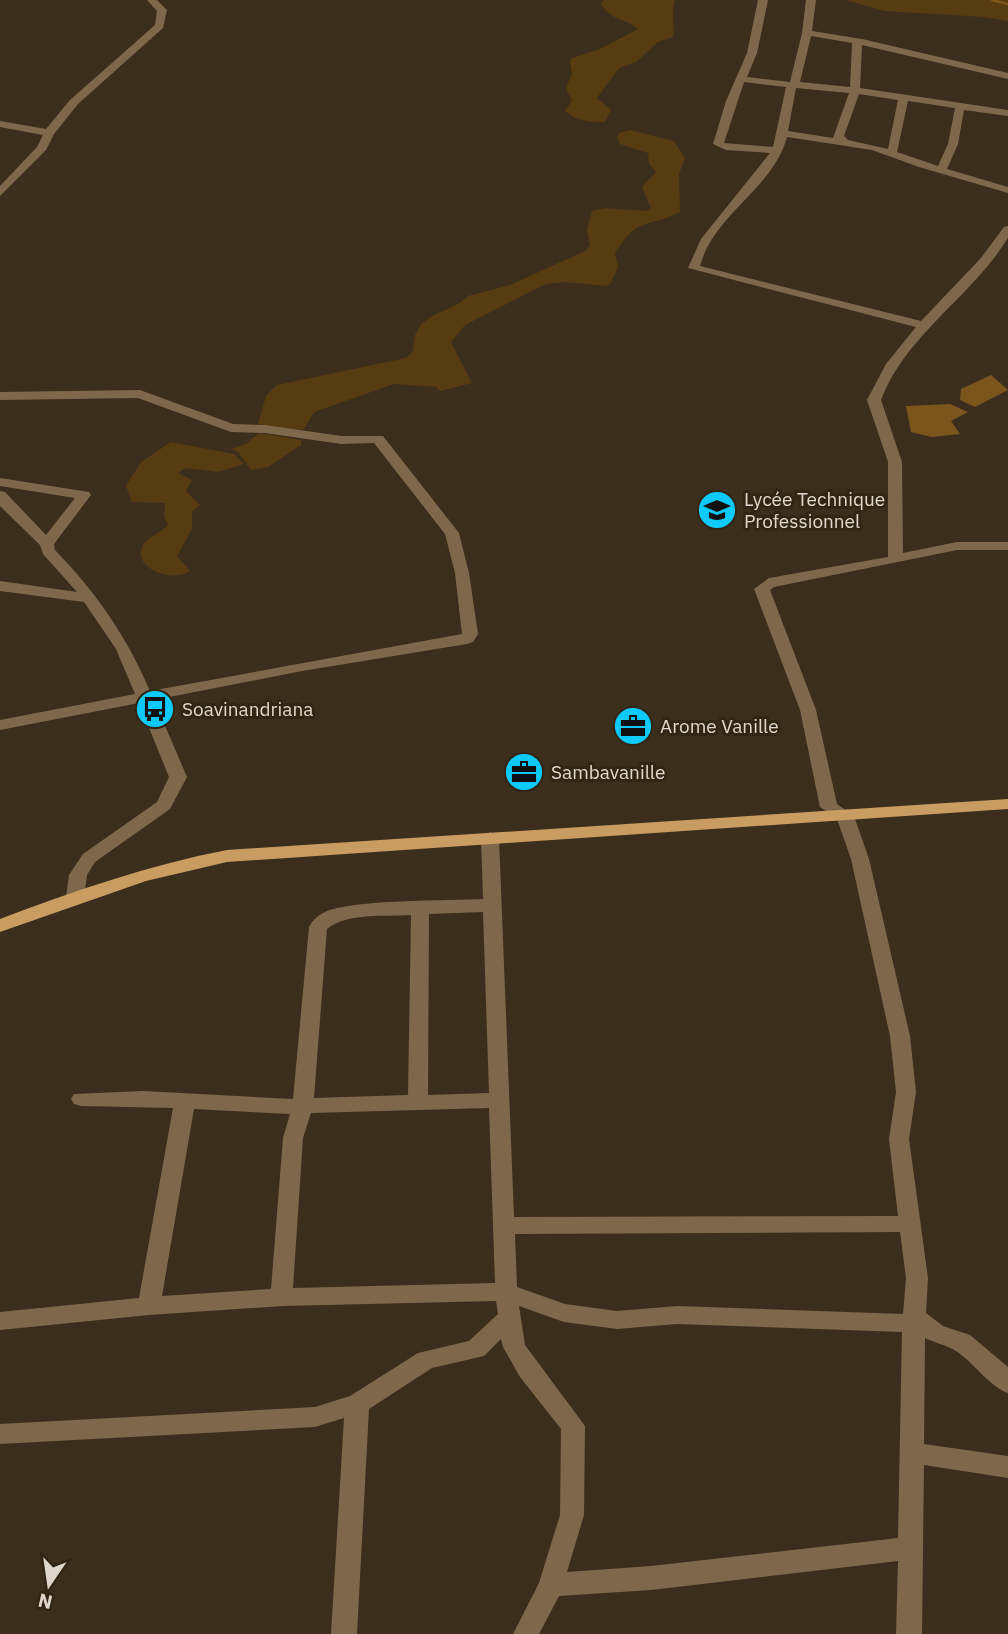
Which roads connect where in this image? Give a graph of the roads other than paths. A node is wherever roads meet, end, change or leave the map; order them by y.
1 (152, 0) edge
2 (763, 0) edge
3 (811, 0) edge
4 (807, 33) junction
5 (857, 41) junction
6 (1008, 76) edge
7 (741, 79) junction
8 (794, 85) junction
9 (855, 90) junction
10 (904, 97) junction
11 (960, 106) junction
12 (1008, 113) edge
13 (0, 124) edge
14 (781, 133) junction
15 (49, 134) junction
16 (844, 142) junction
17 (776, 150) junction
18 (889, 153) junction
19 (941, 170) junction
20 (1008, 190) edge
21 (0, 193) edge
22 (1008, 229) edge
23 (925, 326) junction
24 (0, 396) edge
25 (0, 482) edge
26 (0, 495) edge
27 (47, 544) junction
28 (1008, 546) edge
29 (894, 560) junction
30 (0, 586) edge
31 (89, 598) junction
32 (146, 699) junction
33 (0, 725) edge
34 (1008, 804) edge
35 (845, 816) junction
36 (491, 838) junction
37 (75, 897) junction
38 (493, 905) junction
39 (421, 910) junction
40 (0, 926) edge
41 (81, 1099) dead end
42 (185, 1100) junction
43 (499, 1100) junction
44 (418, 1103) junction
45 (303, 1106) junction
46 (908, 1224) junction
47 (503, 1226) junction
48 (506, 1292) junction
49 (283, 1297) junction
50 (149, 1306) junction
51 (510, 1317) junction
52 (914, 1317) junction
53 (0, 1321) edge
54 (1008, 1383) edge
55 (356, 1404) junction
56 (0, 1434) edge
57 (911, 1453) junction
58 (1008, 1467) edge
59 (909, 1548) junction
60 (551, 1585) junction
61 (344, 1634) edge
62 (526, 1634) edge
63 (909, 1634) edge

1 - 15 street
2 - 7 street
3 - 4 street
4 - 5 street
4 - 8 street
5 - 6 street
5 - 9 street
7 - 8 street
7 - 17 street
8 - 9 street
8 - 14 street
9 - 10 street
9 - 16 street
10 - 11 street
10 - 18 street
11 - 12 street
11 - 19 street
13 - 15 street
14 - 16 street
14 - 17 street
15 - 21 street
16 - 18 street
17 - 23 street
18 - 19 street
19 - 20 street
22 - 23 street
23 - 29 street
24 - 32 street
25 - 27 street
26 - 27 street
27 - 31 street
28 - 29 street
29 - 35 street
30 - 31 street
31 - 32 street
32 - 33 street
32 - 37 street
34 - 35 main road
35 - 36 main road
35 - 46 street
36 - 37 main road
36 - 38 street
37 - 40 main road
38 - 39 street
38 - 43 street
39 - 44 street
39 - 45 street
41 - 42 street
42 - 45 street
42 - 50 street
43 - 44 street
43 - 47 street
44 - 45 street
45 - 49 street
46 - 47 street
46 - 52 street
47 - 48 street
48 - 49 street
48 - 51 street
48 - 52 street
49 - 50 street
50 - 53 street
51 - 55 street
51 - 60 street
52 - 54 street
52 - 57 street
55 - 56 street
55 - 61 street
57 - 58 street
57 - 59 street
59 - 60 street
59 - 63 street
60 - 62 street

